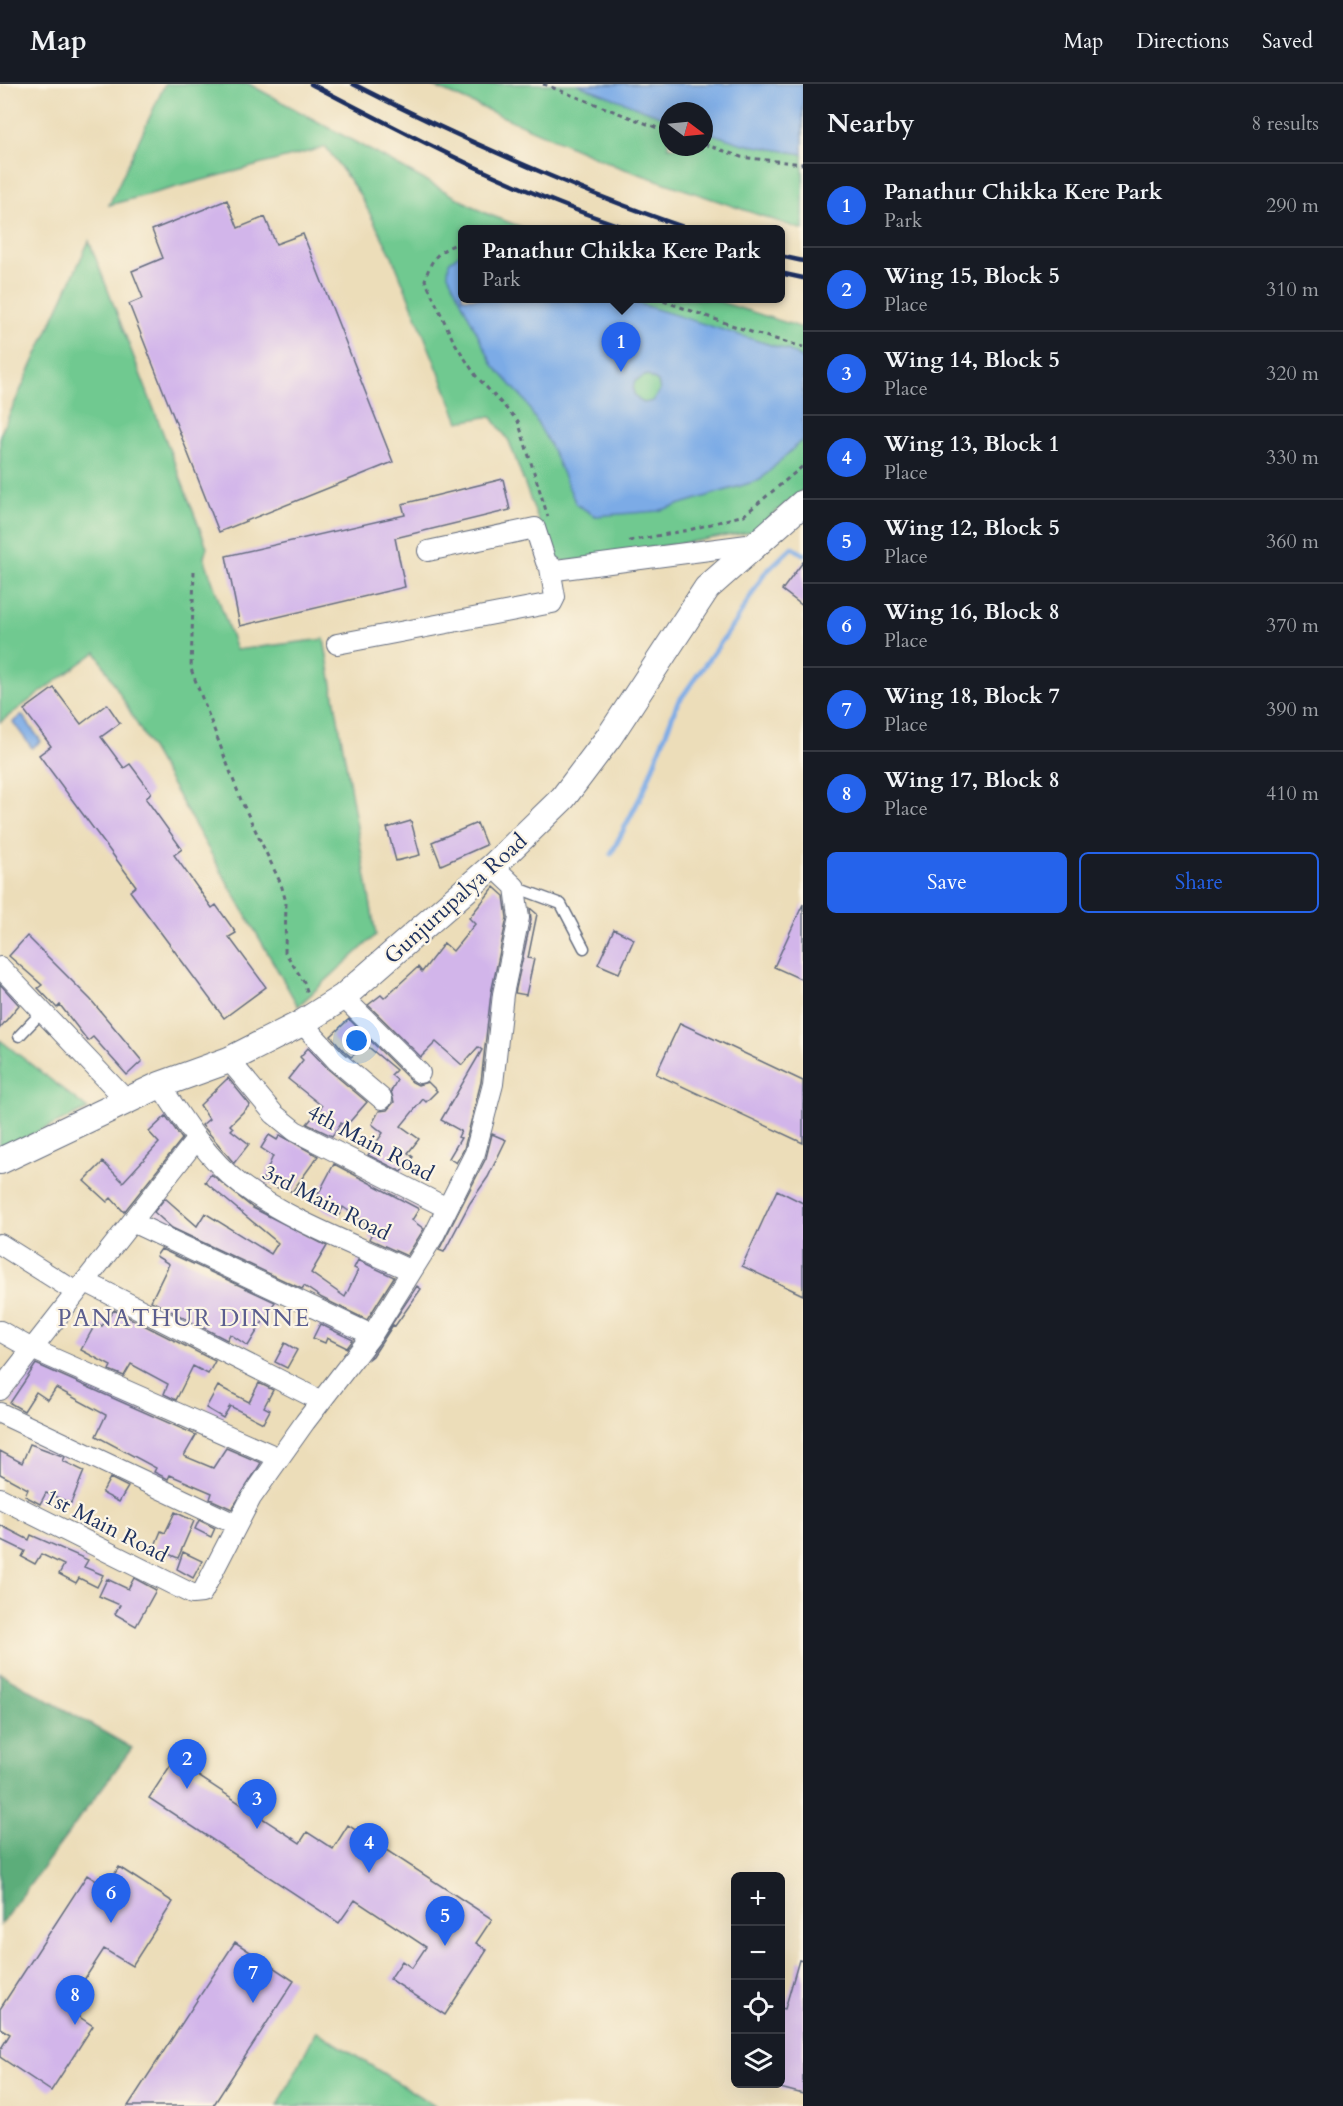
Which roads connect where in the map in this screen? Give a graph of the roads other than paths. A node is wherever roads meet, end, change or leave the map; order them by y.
1 (803, 503) edge
2 (755, 544) junction
3 (428, 551) dead end
4 (550, 568) junction
5 (337, 644) dead end
6 (493, 866) junction
7 (515, 887) junction
8 (584, 948) dead end
9 (0, 967) edge
10 (343, 998) junction
11 (42, 1012) junction
12 (310, 1018) junction
13 (19, 1036) dead end
14 (229, 1060) junction
15 (420, 1073) dead end
16 (159, 1085) junction
17 (382, 1099) dead end
18 (127, 1101) junction
19 (196, 1140) junction
20 (0, 1161) edge
21 (447, 1208) junction
22 (132, 1222) junction
23 (0, 1244) edge
24 (411, 1271) junction
25 (81, 1287) junction
26 (0, 1331) edge
27 (372, 1335) junction
28 (32, 1349) junction
29 (0, 1390) edge
30 (321, 1401) junction
31 (0, 1413) edge
32 (279, 1458) junction
33 (0, 1498) edge
34 (237, 1525) junction

1 - 2 street, Gunjurupalya Road
2 - 4 street
2 - 6 street, Gunjurupalya Road
3 - 4 street
4 - 5 street
6 - 7 street
6 - 10 street, Gunjurupalya Road
7 - 8 lane
7 - 21 street
9 - 11 street
10 - 12 street, Gunjurupalya Road
10 - 15 street
11 - 13 lane
11 - 18 street
12 - 14 street, Gunjurupalya Road
12 - 17 street, 4th Main Road
14 - 16 street, Gunjurupalya Road
14 - 21 street, 4th Main Road
16 - 18 street, Gunjurupalya Road
16 - 19 street, 3rd Main Road
18 - 20 street, Gunjurupalya Road
19 - 22 street
19 - 24 street, 3rd Main Road
21 - 24 street
22 - 25 street
22 - 27 street
23 - 25 street
24 - 27 street
25 - 28 street
25 - 30 street
26 - 28 street
27 - 30 street
28 - 29 street
28 - 32 street
30 - 32 street
31 - 34 street
32 - 34 street
33 - 34 street, 1st Main Road

